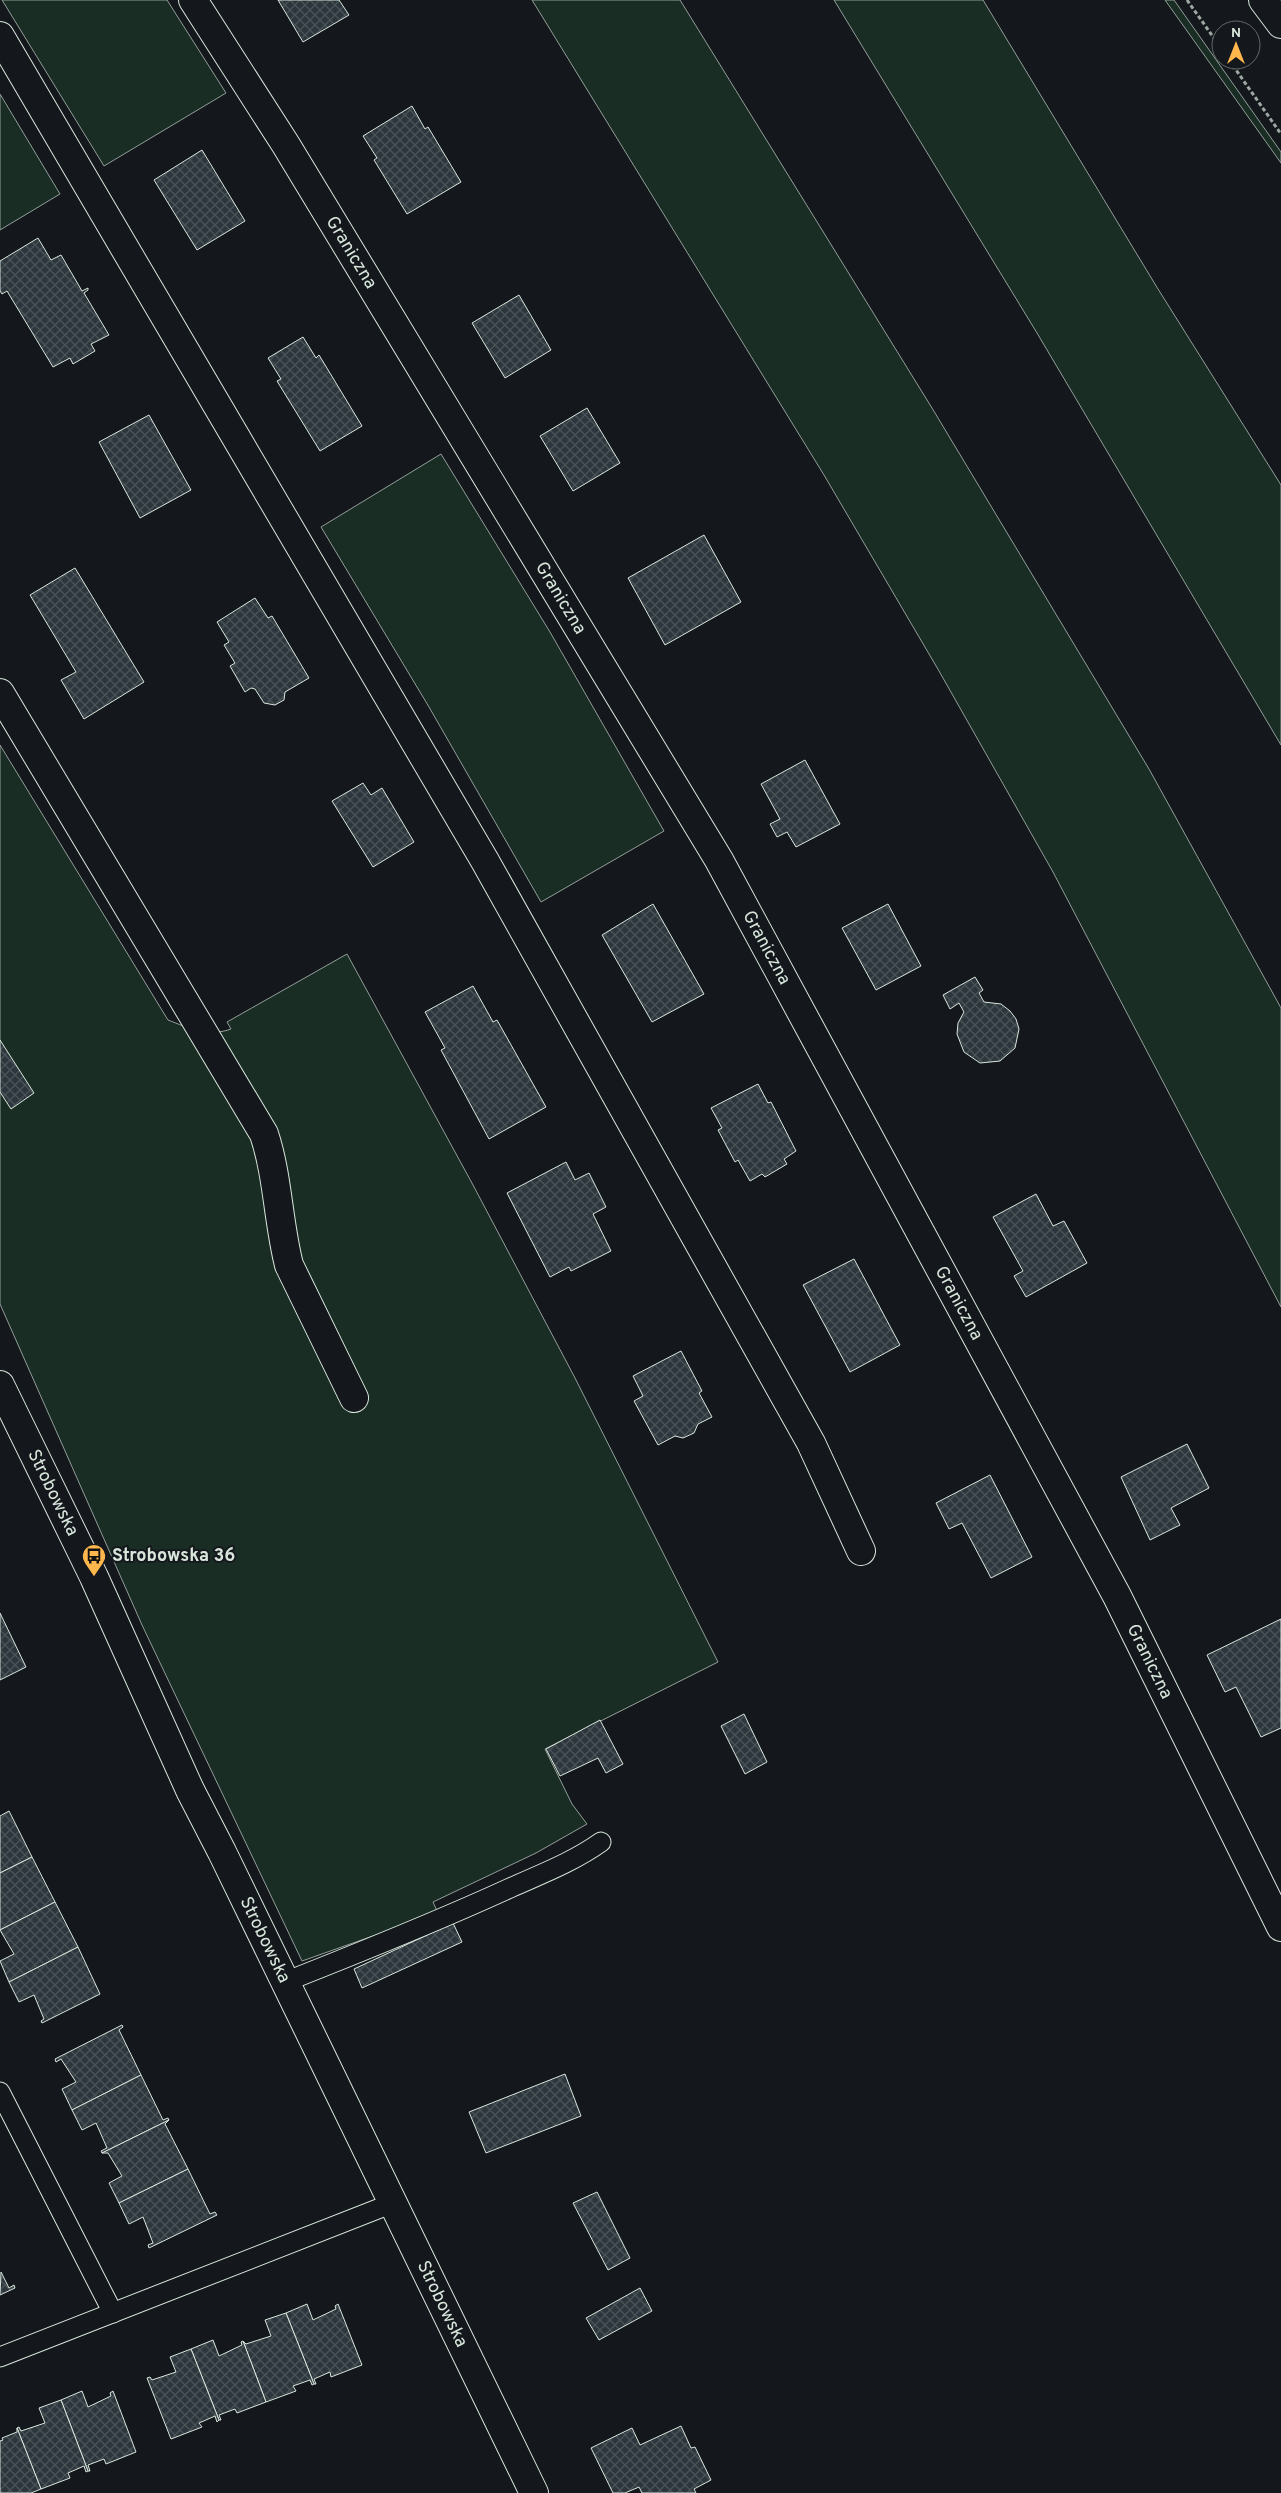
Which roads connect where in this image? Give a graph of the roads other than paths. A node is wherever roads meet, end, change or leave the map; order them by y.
1 (193, 0) edge
2 (1263, 0) edge
3 (1281, 24) edge
4 (0, 36) edge
5 (0, 692) edge
6 (0, 1385) edge
7 (354, 1398) dead end
8 (861, 1551) dead end
9 (601, 1842) dead end
10 (1281, 1927) edge
11 (285, 1982) junction
12 (0, 2092) edge
13 (393, 2204) junction
14 (113, 2313) junction
15 (0, 2357) edge
16 (534, 2493) edge

1 - 10 street, Graniczna
2 - 3 street
4 - 8 street
5 - 7 street
6 - 11 street, Strobowska
9 - 11 lane
11 - 13 street, Strobowska
12 - 14 lane
13 - 14 lane
13 - 16 street, Strobowska
14 - 15 lane

